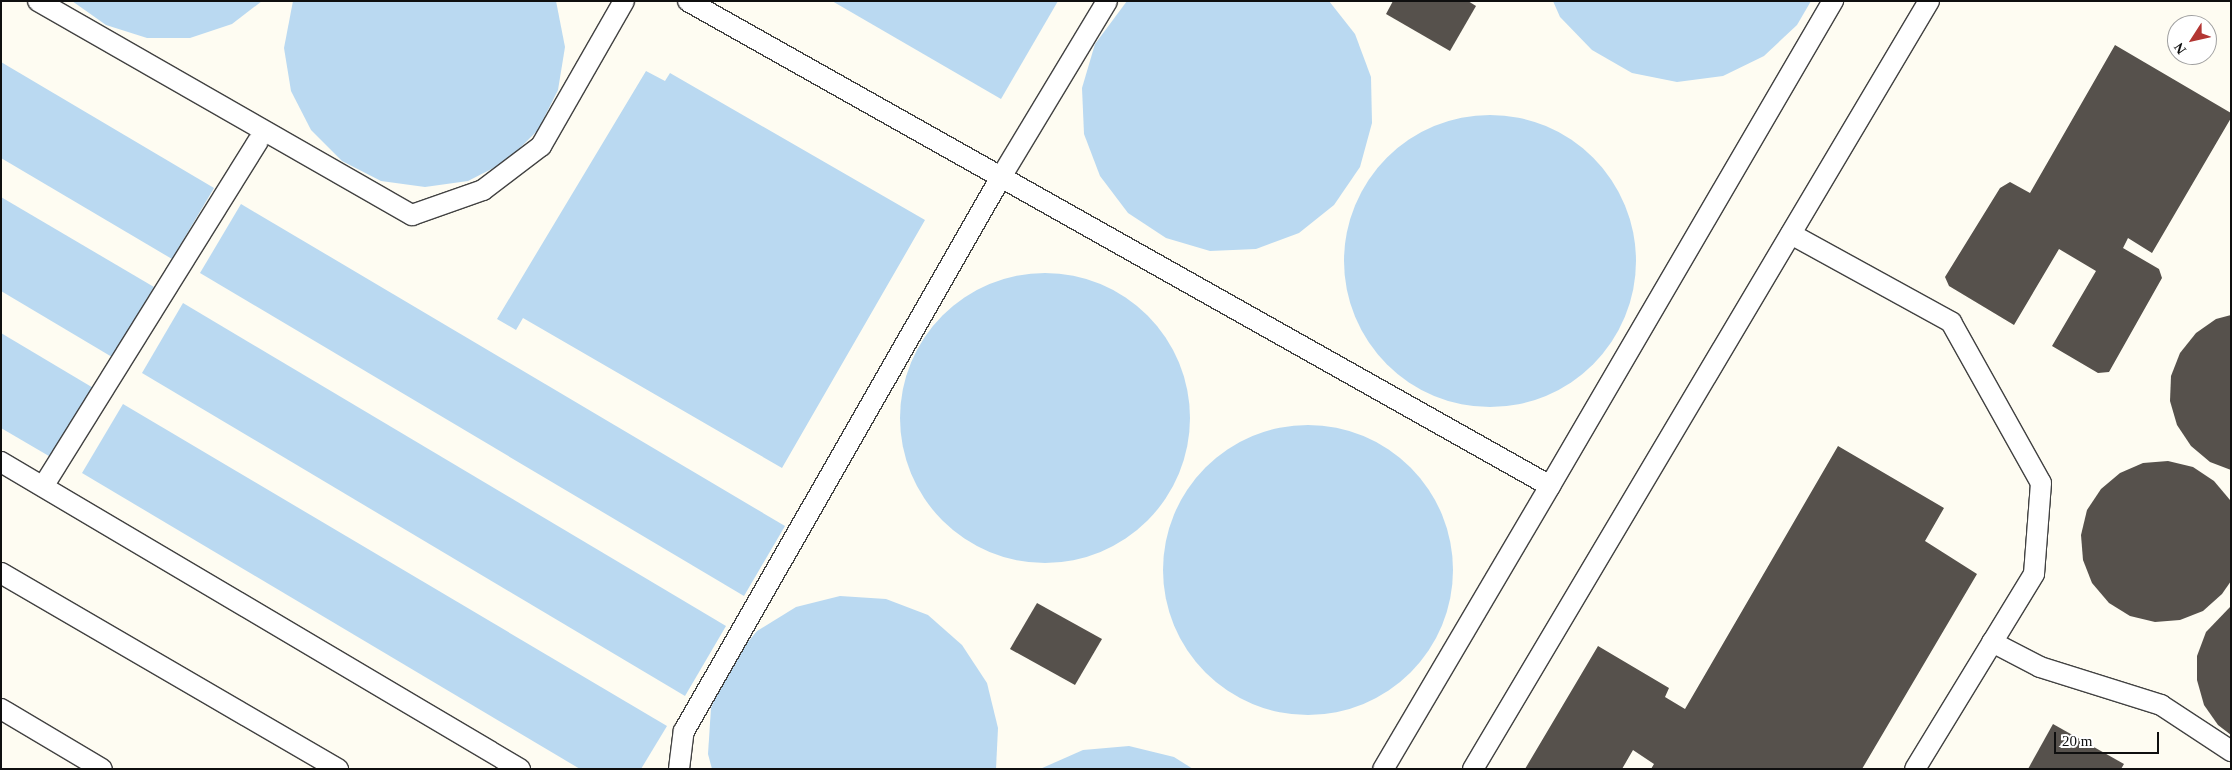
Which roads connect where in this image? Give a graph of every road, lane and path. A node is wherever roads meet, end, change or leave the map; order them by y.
1 (38, 1) edge
2 (624, 1) edge
3 (688, 1) edge
4 (1107, 1) edge
5 (1833, 1) edge
6 (1928, 1) edge
7 (258, 141) dead end
8 (1001, 177) junction
9 (1791, 234) junction
10 (1, 462) edge
11 (44, 486) junction
12 (1550, 486) junction
13 (1, 573) edge
14 (1992, 642) junction
15 (1, 709) edge
16 (2231, 751) edge
17 (102, 769) edge
18 (338, 769) edge
19 (520, 769) edge
20 (679, 769) edge
21 (1383, 769) edge
22 (1473, 769) edge
23 (1915, 769) edge

1 - 2 lane
3 - 8 lane
4 - 8 lane
5 - 12 lane
6 - 9 lane
7 - 11 lane
8 - 12 lane
8 - 20 lane
9 - 14 lane
9 - 22 lane
10 - 11 lane
11 - 19 lane
12 - 21 lane
13 - 18 lane
14 - 16 lane
14 - 23 lane
15 - 17 lane

